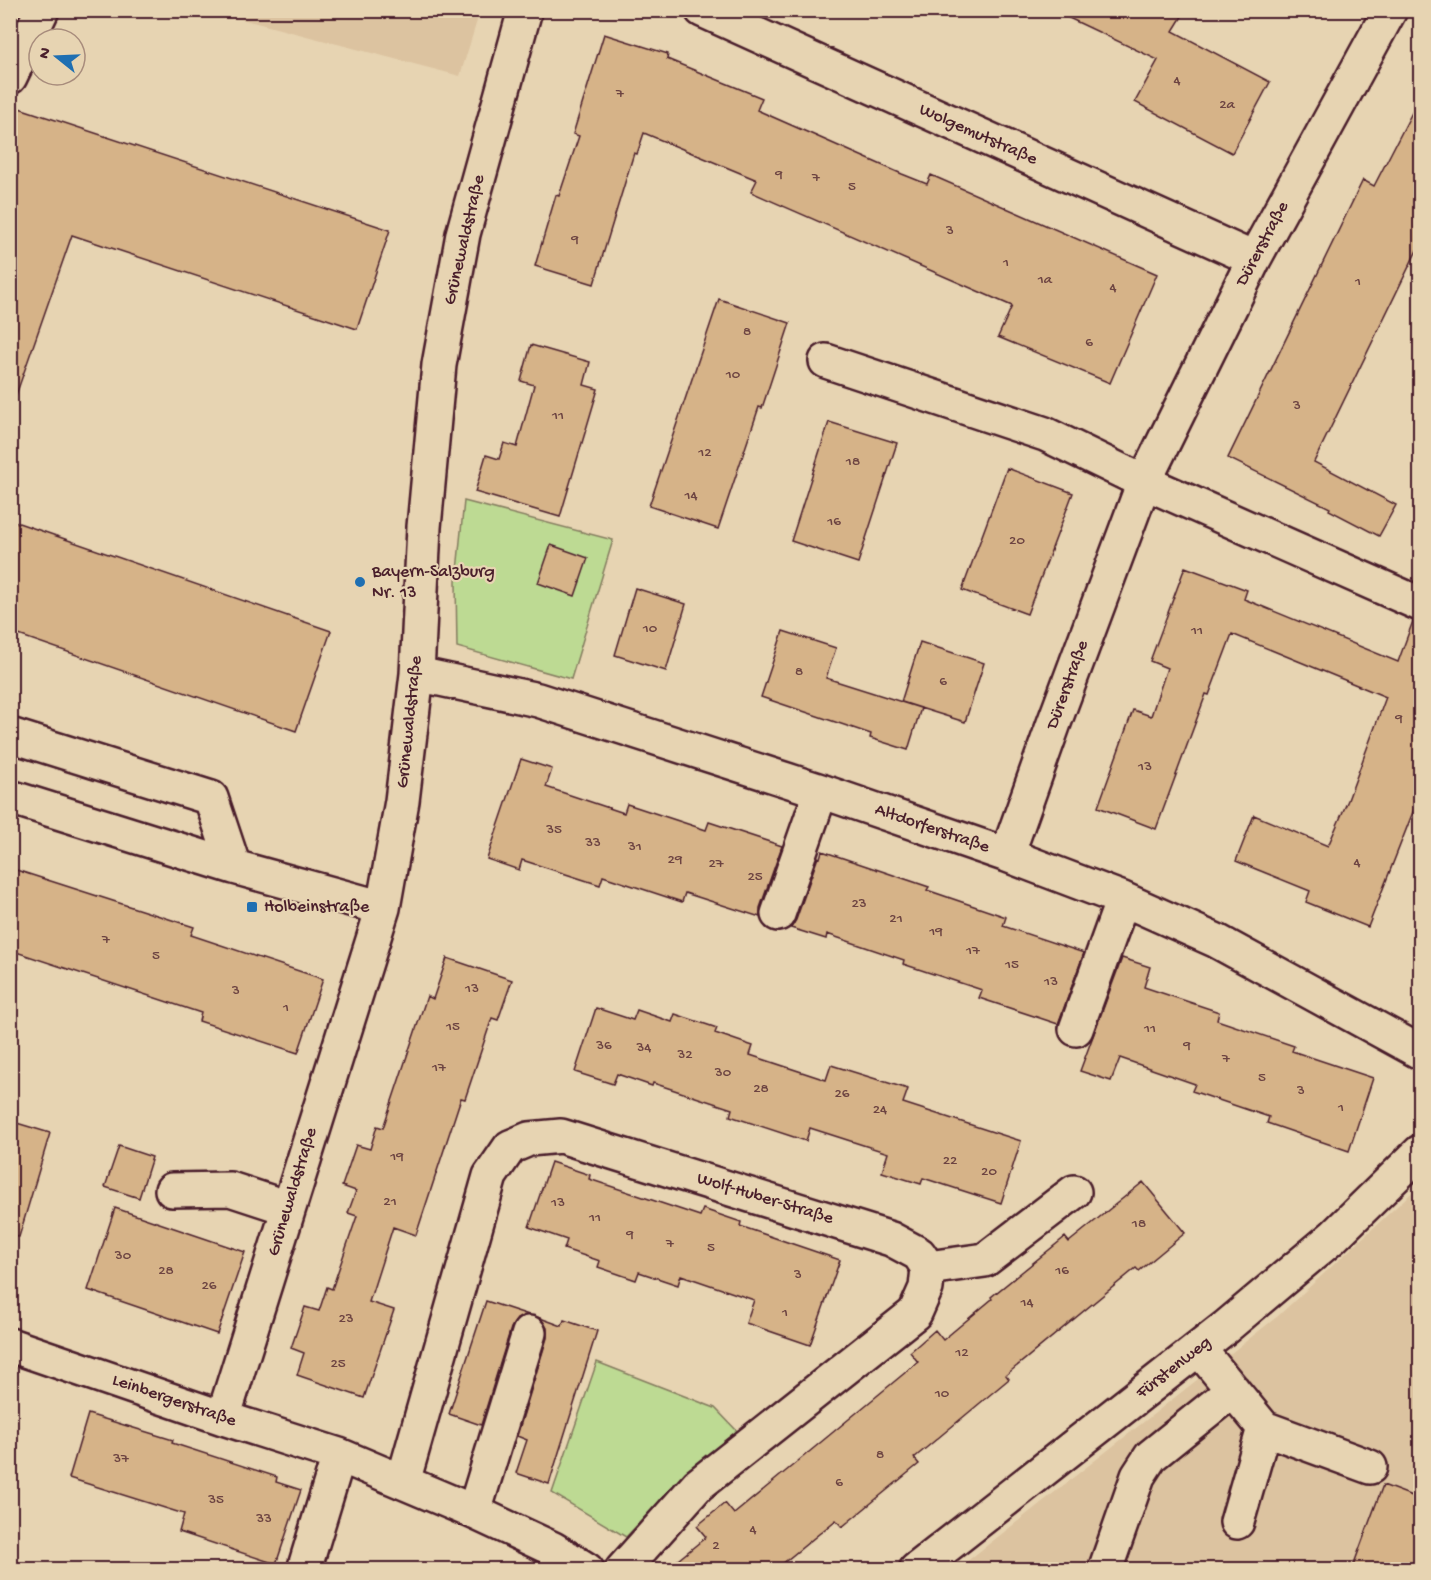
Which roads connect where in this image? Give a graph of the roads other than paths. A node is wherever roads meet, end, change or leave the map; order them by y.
1 (42, 10) edge
2 (525, 10) edge
3 (702, 10) edge
4 (1390, 10) edge
5 (10, 77) edge
6 (1254, 259) junction
7 (826, 361) dead end
8 (1144, 482) junction
9 (1420, 604) edge
10 (417, 674) junction
11 (10, 735) edge
12 (821, 791) junction
13 (10, 798) edge
14 (1007, 855) junction
15 (234, 867) junction
16 (1123, 899) junction
17 (383, 908) junction
18 (778, 914) dead end
19 (1076, 1029) dead end
20 (1420, 1052) edge
21 (1420, 1152) edge
22 (172, 1190) dead end
23 (1074, 1192) dead end
24 (288, 1208) junction
25 (928, 1268) junction
26 (529, 1333) dead end
27 (10, 1345) edge
28 (1198, 1349) junction
29 (1233, 1390) junction
30 (223, 1418) junction
31 (1264, 1428) junction
32 (339, 1455) junction
33 (1370, 1467) dead end
34 (403, 1482) junction
35 (474, 1512) junction
36 (1237, 1522) dead end
37 (304, 1569) edge
38 (587, 1569) edge
39 (622, 1569) edge
40 (916, 1569) edge
41 (1105, 1569) edge

1 - 5 street
2 - 10 street, Grünewaldstraße
3 - 6 street, Wolgemutstraße
4 - 6 street, Dürerstraße
6 - 8 street, Dürerstraße
7 - 8 street
8 - 9 street
8 - 14 street, Dürerstraße
10 - 12 street, Altdorferstraße
10 - 17 street, Grünewaldstraße
11 - 15 street
12 - 14 street, Altdorferstraße
12 - 18 street
13 - 15 street
14 - 16 street, Altdorferstraße
15 - 17 street
16 - 19 street
16 - 20 street, Altdorferstraße
17 - 24 street, Grünewaldstraße
21 - 28 street, Fürstenweg
22 - 24 street
23 - 25 street
24 - 30 street, Grünewaldstraße
25 - 34 street, Wolf-Huber-Straße
25 - 39 street
26 - 35 street
27 - 30 street, Leinbergerstraße
28 - 29 street
28 - 40 street, Fürstenweg
29 - 31 street
29 - 41 street
30 - 32 street, Leinbergerstraße
31 - 33 street
31 - 36 street
32 - 34 street, Leinbergerstraße
32 - 37 street
34 - 35 street, Leinbergerstraße
35 - 38 street, Leinbergerstraße

